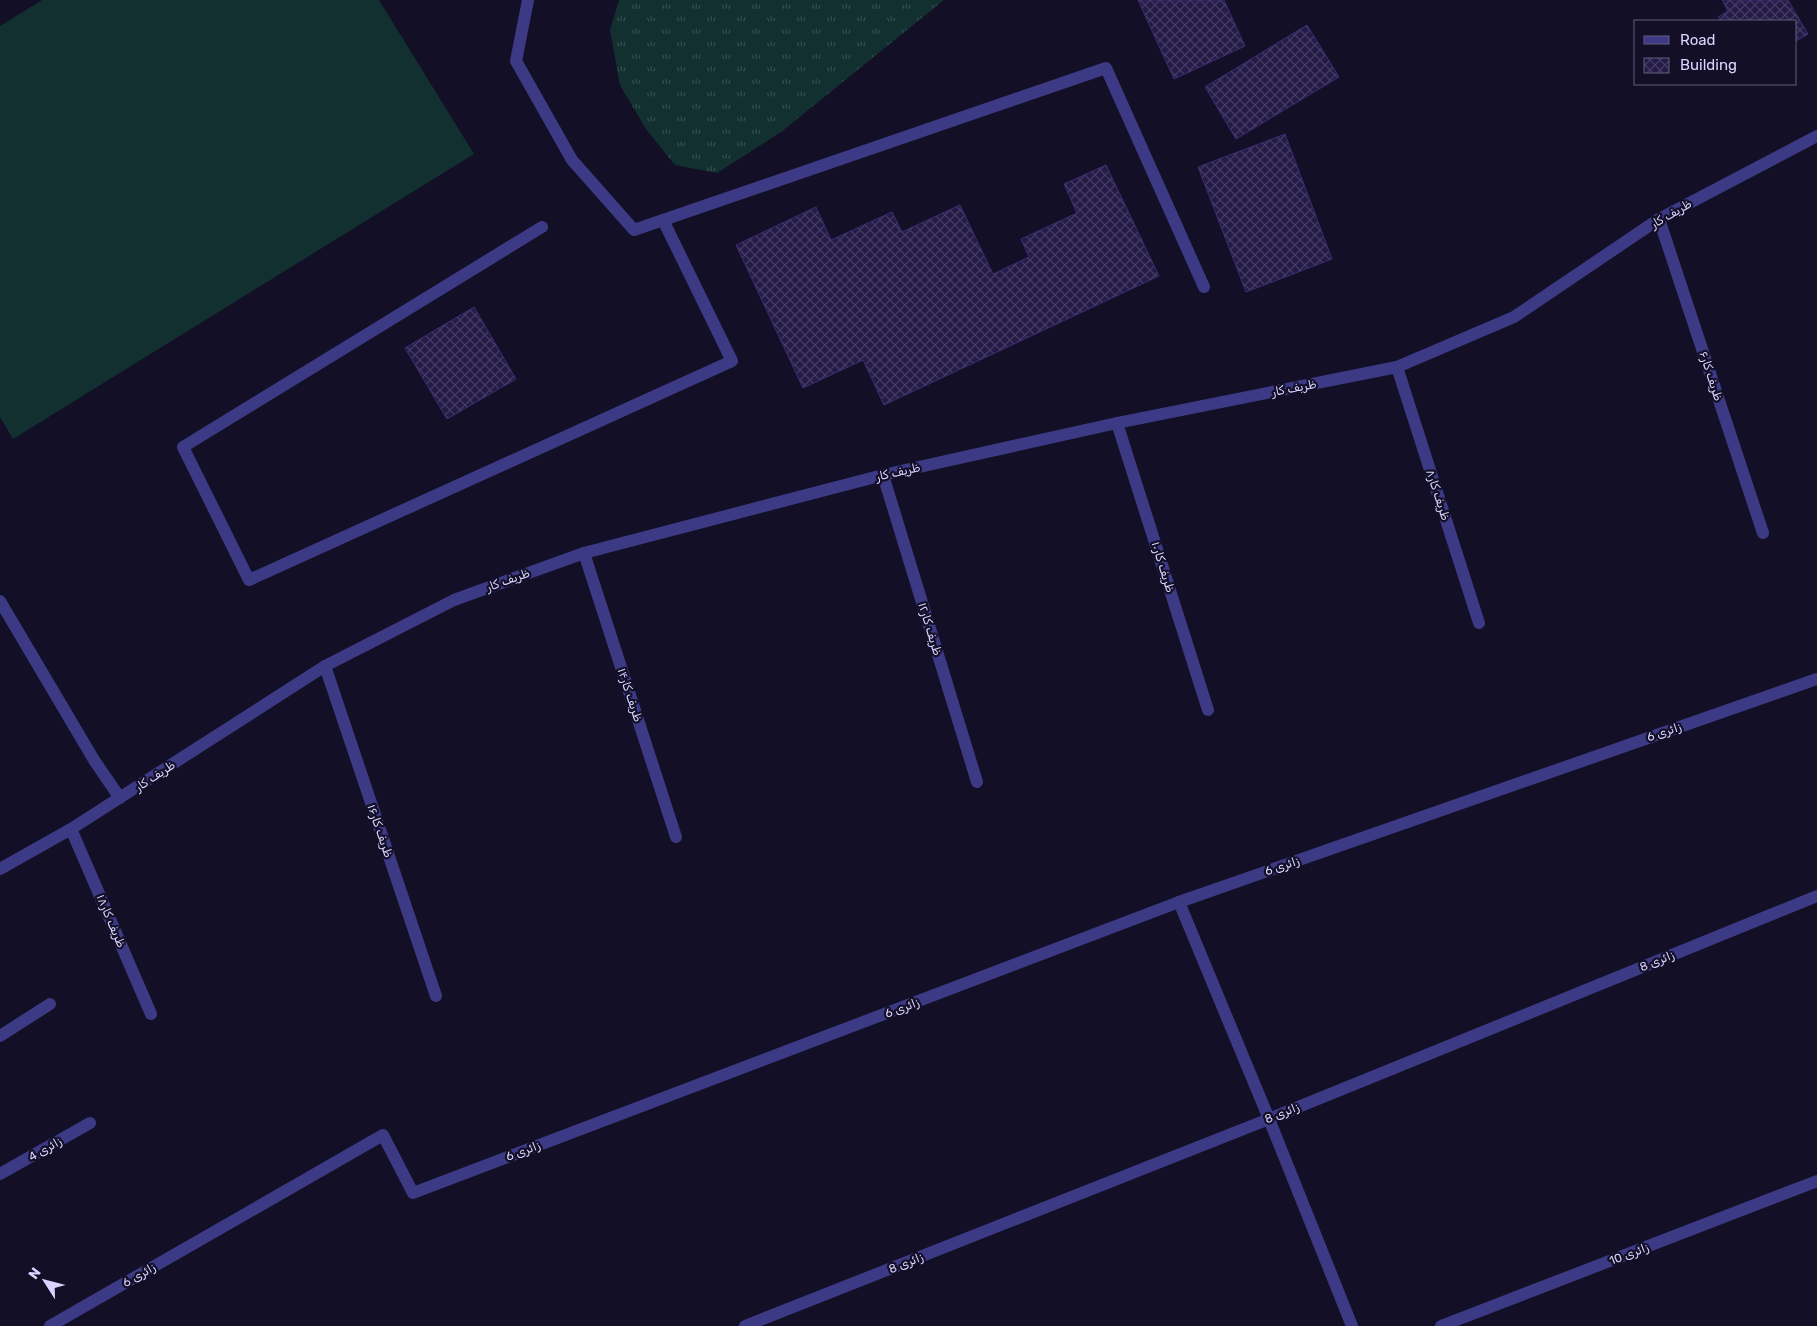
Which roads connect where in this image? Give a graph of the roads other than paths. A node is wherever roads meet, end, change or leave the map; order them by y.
1 (528, 0) edge
2 (1817, 136) edge
3 (1660, 219) junction
4 (663, 220) junction
5 (542, 227) dead end
6 (1204, 287) dead end
7 (1397, 367) junction
8 (1118, 423) junction
9 (883, 475) junction
10 (1763, 532) dead end
11 (584, 553) junction
12 (0, 602) edge
13 (1479, 623) dead end
14 (325, 666) junction
15 (1817, 679) edge
16 (1208, 710) dead end
17 (976, 782) dead end
18 (120, 798) junction
19 (71, 829) junction
20 (676, 837) dead end
21 (0, 869) edge
22 (1817, 896) edge
23 (1179, 902) junction
24 (436, 996) dead end
25 (50, 1004) dead end
26 (151, 1014) dead end
27 (0, 1036) edge
28 (1269, 1118) junction
29 (90, 1123) dead end
30 (0, 1174) edge
31 (1817, 1181) edge
32 (50, 1326) edge
33 (746, 1326) edge
34 (1352, 1326) edge
35 (1441, 1326) edge

1 - 4 street
2 - 3 street, ظریف کار
3 - 7 street, ظریف کار
3 - 10 street, ظریف کار۶
4 - 5 street
4 - 6 street
7 - 8 street, ظریف کار
7 - 13 street, ظریف کار۸
8 - 9 street, ظریف کار
8 - 16 street, ظریف کار۱۰
9 - 11 street, ظریف کار
9 - 17 street, ظریف کار۱۲
11 - 14 street, ظریف کار
11 - 20 street, ظریف کار۱۴
12 - 18 street
14 - 18 street, ظریف کار
14 - 24 street, ظریف کار۱۶
15 - 23 street, 6 زائری
18 - 19 street, ظریف کار
19 - 21 street, ظریف کار
19 - 26 street, ظریف کار۱۸
22 - 28 street, 8 زائری
23 - 28 street
23 - 32 street, 6 زائری
25 - 27 street
28 - 33 street, 8 زائری
28 - 34 street
29 - 30 street, زائری 4
31 - 35 street, 10 زائری

